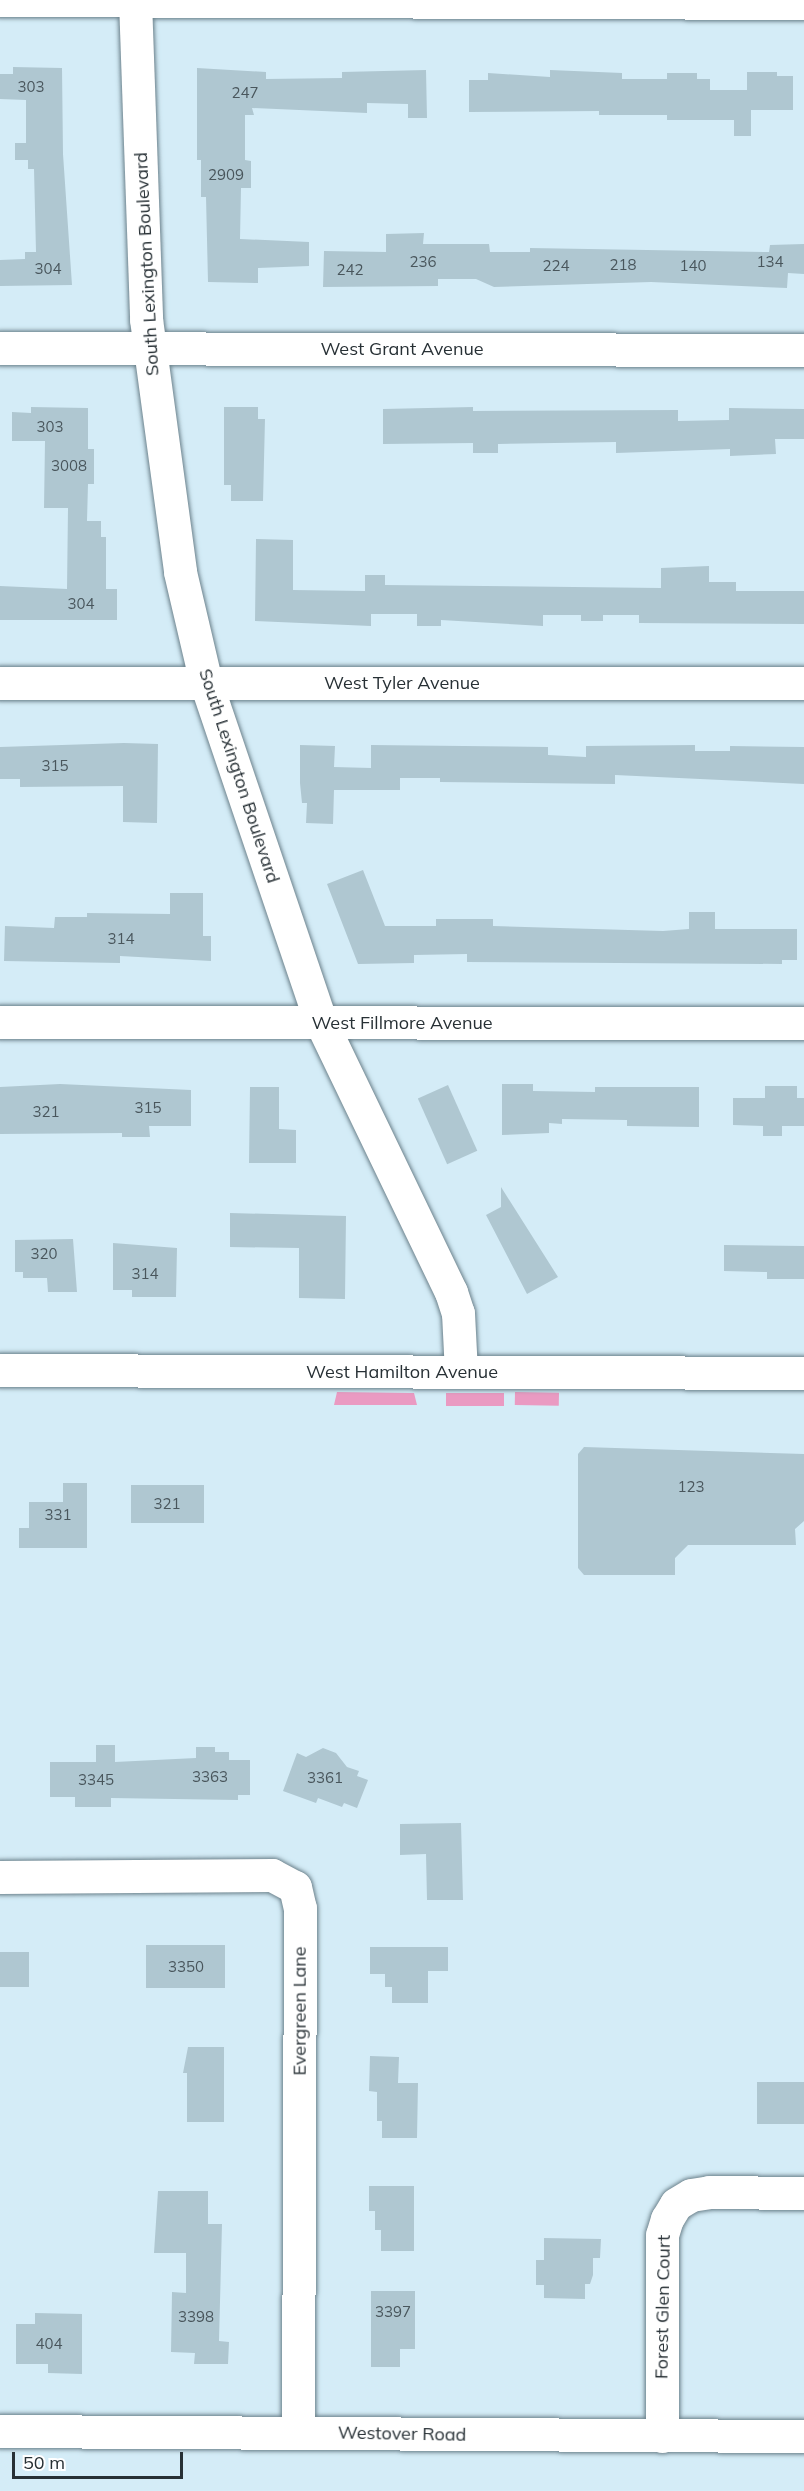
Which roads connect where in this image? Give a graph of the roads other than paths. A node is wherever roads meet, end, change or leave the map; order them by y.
1 (0, 0) edge
2 (51, 0) edge
3 (498, 0) edge
4 (135, 1) edge
5 (804, 3) edge
6 (0, 348) edge
7 (149, 348) junction
8 (804, 350) edge
9 (0, 683) edge
10 (206, 683) junction
11 (804, 683) edge
12 (0, 1022) edge
13 (321, 1022) junction
14 (804, 1023) edge
15 (0, 1370) edge
16 (461, 1372) junction
17 (804, 1373) edge
18 (0, 1877) edge
19 (804, 2193) edge
20 (0, 2431) edge
21 (298, 2433) junction
22 (662, 2436) junction
23 (804, 2436) edge

1 - 2 street
2 - 4 street
3 - 4 street
3 - 5 street
4 - 7 street, South Lexington Boulevard
6 - 7 street, West Grant Avenue
7 - 8 street, West Grant Avenue
7 - 10 street, South Lexington Boulevard
9 - 10 street, West Tyler Avenue
10 - 11 street, West Tyler Avenue
10 - 13 street, South Lexington Boulevard
12 - 13 street, West Fillmore Avenue
13 - 14 street, West Fillmore Avenue
13 - 16 street, South Lexington Boulevard
15 - 16 street, West Hamilton Avenue
16 - 17 street, West Hamilton Avenue
18 - 21 street, Evergreen Lane
19 - 22 street, Forest Glen Court
20 - 21 street, Westover Road
21 - 22 street, Westover Road
22 - 23 street, Westover Road

